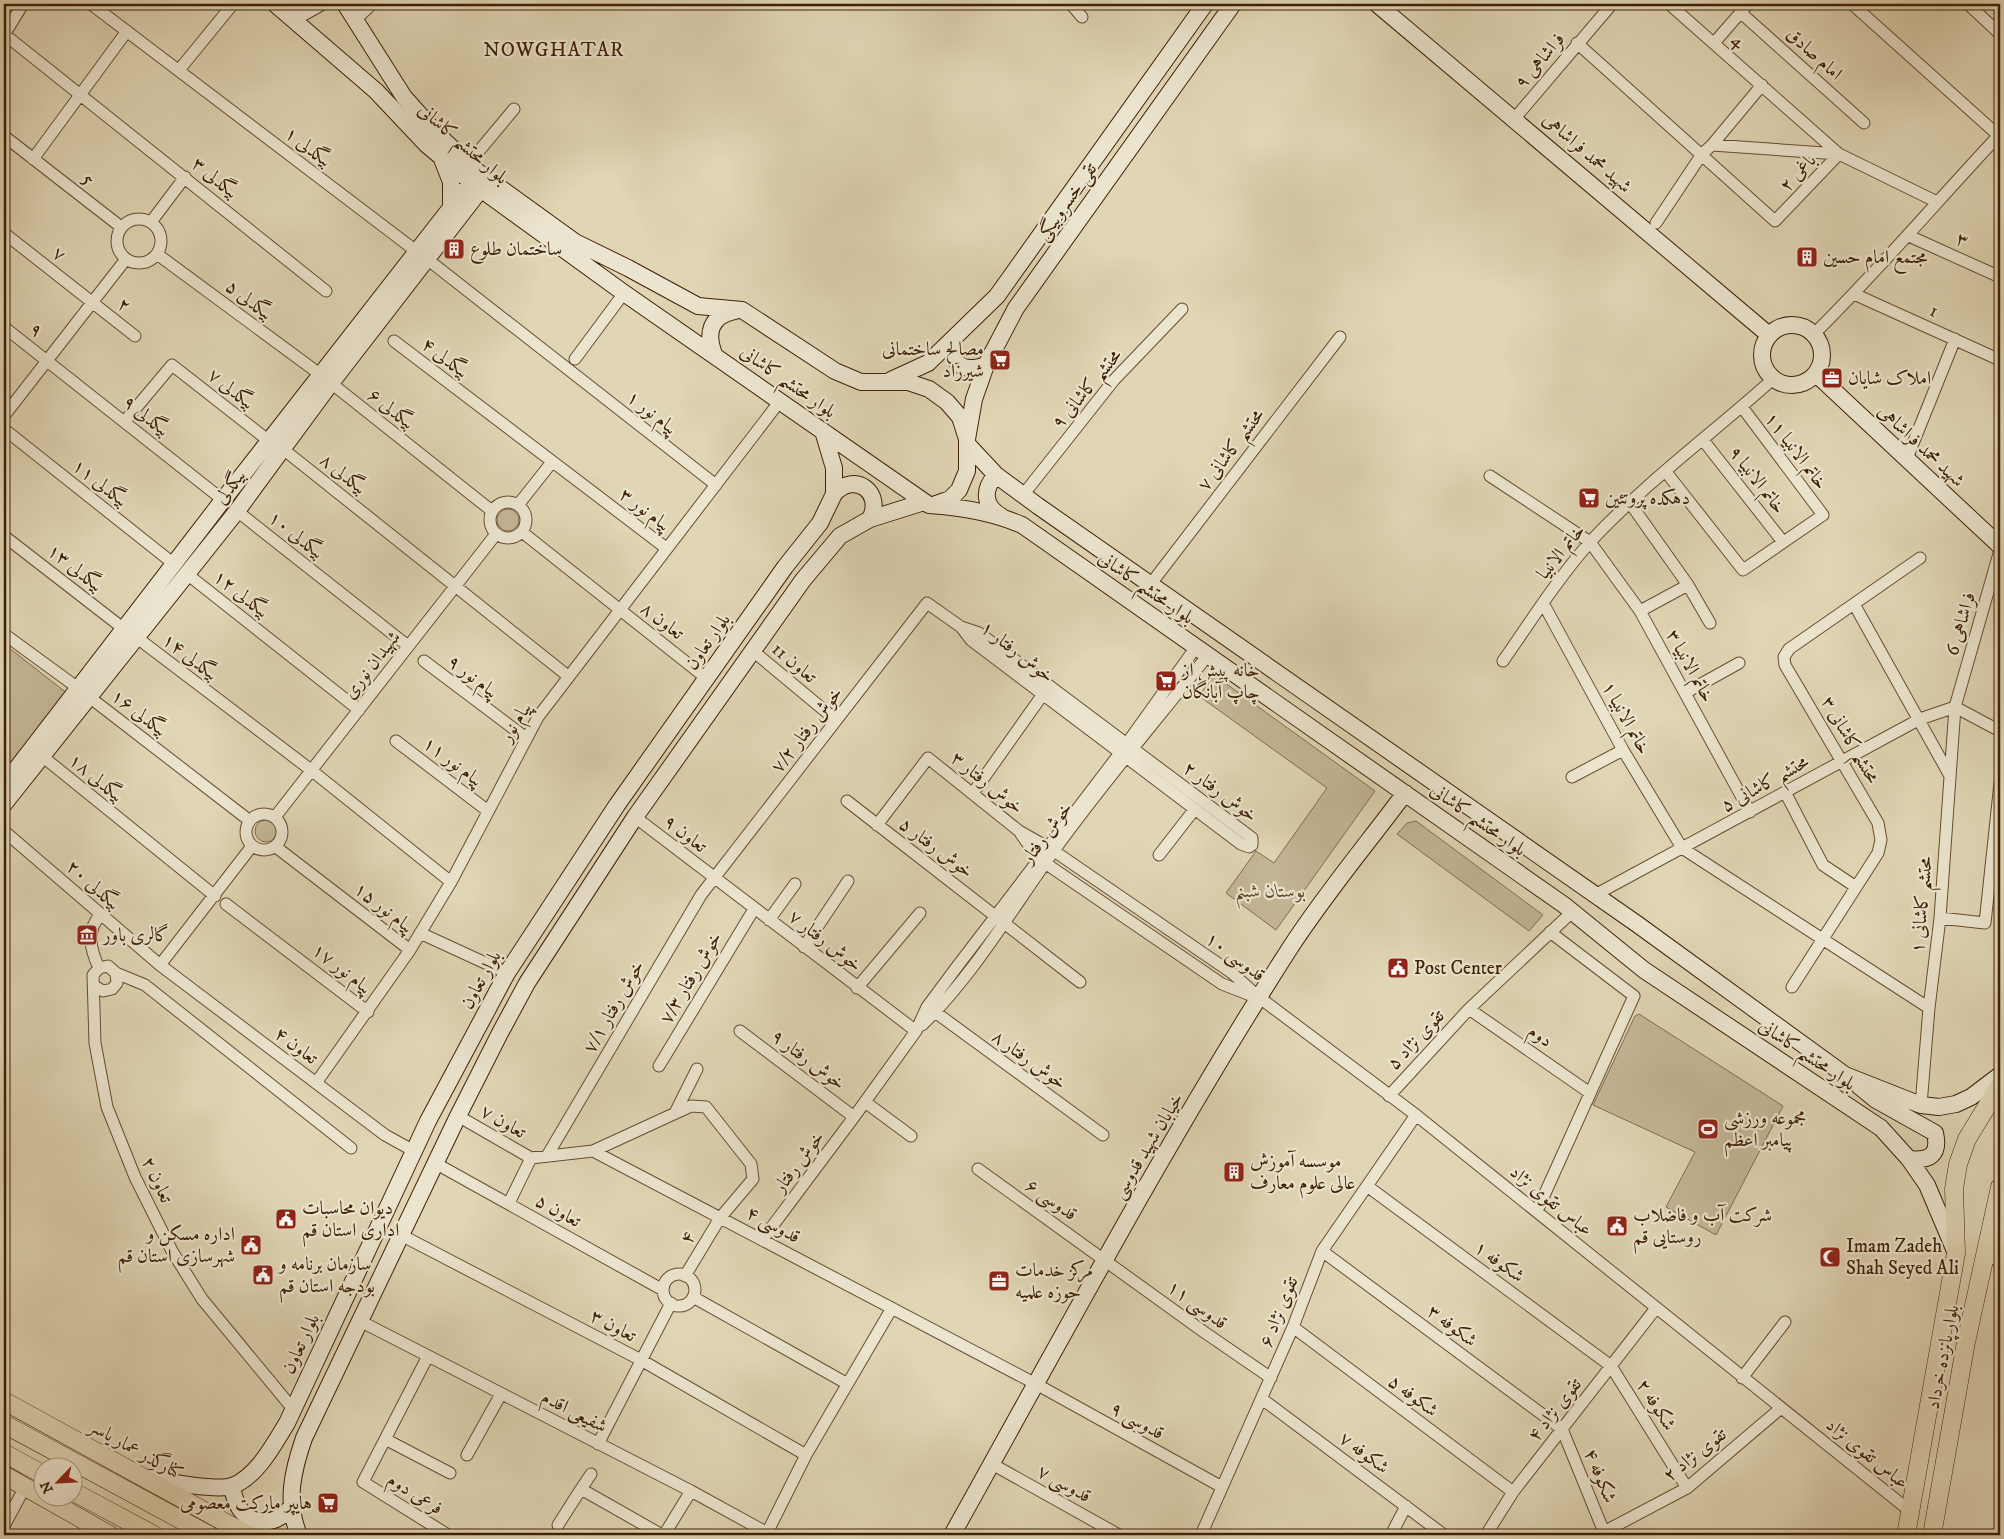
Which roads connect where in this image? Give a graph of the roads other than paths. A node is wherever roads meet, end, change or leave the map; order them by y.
1 (23, 4) edge
2 (91, 4) edge
3 (233, 4) edge
4 (318, 4) edge
5 (345, 4) edge
6 (372, 4) edge
7 (1071, 4) edge
8 (1204, 4) edge
9 (1233, 4) edge
10 (1377, 4) edge
11 (1612, 4) edge
12 (1669, 4) edge
13 (1852, 4) edge
14 (1968, 4) edge
15 (1744, 8) edge
16 (281, 9) edge
17 (1082, 17) dead end
18 (355, 20) junction
19 (128, 31) junction
20 (2000, 34) edge
21 (4, 35) edge
22 (1714, 43) junction
23 (1577, 44) junction
24 (179, 70) junction
25 (1762, 85) junction
26 (80, 95) junction
27 (514, 110) dead end
28 (1515, 118) junction
29 (1864, 123) dead end
30 (1999, 135) edge
31 (4, 136) edge
32 (1712, 145) junction
33 (437, 154) junction
34 (1702, 154) junction
35 (1839, 154) junction
36 (33, 159) junction
37 (469, 164) junction
38 (185, 177) junction
39 (476, 186) junction
40 (1937, 202) junction
41 (450, 208) junction
42 (151, 222) junction
43 (1656, 223) dead end
44 (121, 227) junction
45 (4, 233) edge
46 (1909, 236) junction
47 (157, 254) junction
48 (421, 255) junction
49 (126, 259) junction
50 (628, 268) junction
51 (2000, 277) edge
52 (620, 290) junction
53 (326, 291) dead end
54 (1854, 294) junction
55 (92, 302) junction
56 (1182, 309) dead end
57 (742, 310) junction
58 (509, 324) joint
59 (4, 327) edge
60 (1814, 334) junction
61 (1769, 335) junction
62 (135, 336) dead end
63 (1340, 337) dead end
64 (1955, 339) junction
65 (394, 341) dead end
66 (952, 342) junction
67 (714, 354) junction
68 (575, 359) dead end
69 (47, 360) junction
70 (2000, 360) edge
71 (986, 366) junction
72 (1816, 374) junction
73 (326, 379) junction
74 (1773, 379) junction
75 (886, 382) junction
76 (780, 401) junction
77 (1742, 407) junction
78 (4, 416) edge
79 (125, 422) junction
80 (4, 429) edge
81 (823, 431) junction
82 (1703, 440) junction
83 (968, 442) junction
84 (276, 445) junction
85 (1906, 461) junction
86 (552, 462) junction
87 (1666, 472) junction
88 (996, 475) junction
89 (1490, 476) dead end
90 (716, 485) junction
91 (834, 494) junction
92 (1023, 495) junction
93 (223, 500) junction
94 (1630, 503) junction
95 (926, 504) junction
96 (518, 506) junction
97 (237, 511) junction
98 (492, 511) junction
99 (1004, 517) junction
100 (870, 519) junction
101 (522, 532) junction
102 (496, 534) junction
103 (4, 536) edge
104 (1590, 542) junction
105 (1783, 542) junction
106 (2000, 546) edge
107 (666, 548) junction
108 (2000, 550) edge
109 (1920, 558) dead end
110 (180, 569) junction
111 (1150, 584) junction
112 (456, 585) junction
113 (1688, 585) junction
114 (927, 603) joint
115 (1543, 603) junction
116 (1854, 604) junction
117 (619, 609) junction
118 (1640, 611) junction
119 (1710, 623) dead end
120 (130, 633) junction
121 (4, 634) edge
122 (408, 646) junction
123 (752, 651) junction
124 (1202, 651) junction
125 (424, 661) dead end
126 (1503, 661) dead end
127 (1739, 663) dead end
128 (568, 676) junction
129 (706, 678) junction
130 (1046, 691) junction
131 (83, 692) junction
132 (1685, 693) junction
133 (1955, 707) junction
134 (359, 710) junction
135 (1920, 719) junction
136 (836, 720) junction
137 (2000, 731) edge
138 (526, 738) junction
139 (396, 741) dead end
140 (1623, 750) junction
141 (1127, 751) junction
142 (42, 756) junction
143 (1842, 761) junction
144 (312, 770) junction
145 (1950, 776) junction
146 (1572, 777) dead end
147 (2000, 783) edge
148 (4, 786) edge
149 (1785, 792) junction
150 (973, 793) junction
151 (1405, 793) junction
152 (847, 801) dead end
153 (4, 804) edge
154 (1194, 810) junction
155 (488, 811) junction
156 (1750, 812) junction
157 (275, 817) junction
158 (635, 817) junction
159 (250, 821) junction
160 (876, 825) junction
161 (4, 831) edge
162 (1019, 831) junction
163 (252, 846) junction
164 (276, 847) junction
165 (1682, 848) junction
166 (1050, 849) junction
167 (1159, 855) dead end
168 (1042, 861) junction
169 (714, 878) junction
170 (848, 881) dead end
171 (450, 882) junction
172 (795, 884) dead end
173 (1856, 887) junction
174 (215, 896) junction
175 (1593, 896) junction
176 (226, 904) dead end
177 (754, 909) junction
178 (1572, 912) junction
179 (920, 913) dead end
180 (101, 914) junction
181 (1940, 918) junction
182 (999, 919) junction
183 (768, 920) junction
184 (1550, 932) junction
185 (420, 934) junction
186 (1822, 938) junction
187 (804, 948) junction
188 (410, 950) junction
189 (160, 965) junction
190 (99, 968) junction
191 (116, 973) junction
192 (507, 973) junction
193 (1080, 982) dead end
194 (94, 986) junction
195 (1792, 987) dead end
196 (856, 988) junction
197 (1260, 998) junction
198 (1929, 1008) junction
199 (1469, 1009) junction
200 (368, 1012) junction
201 (936, 1012) junction
202 (740, 1031) dead end
203 (916, 1031) junction
204 (659, 1066) dead end
205 (697, 1069) dead end
206 (1845, 1075) junction
207 (2000, 1075) edge
208 (316, 1083) junction
209 (2000, 1084) edge
210 (1590, 1092) junction
211 (1389, 1096) junction
212 (865, 1102) junction
213 (1921, 1106) junction
214 (675, 1113) junction
215 (458, 1116) junction
216 (1416, 1116) junction
217 (854, 1117) junction
218 (1103, 1135) dead end
219 (911, 1136) dead end
220 (351, 1148) dead end
221 (593, 1151) junction
222 (414, 1152) junction
223 (547, 1156) junction
224 (531, 1158) junction
225 (1909, 1159) junction
226 (435, 1163) junction
227 (978, 1169) dead end
228 (1367, 1186) junction
229 (2000, 1187) edge
230 (509, 1204) junction
231 (1536, 1211) junction
232 (720, 1218) junction
233 (401, 1235) junction
234 (762, 1240) junction
235 (1322, 1251) junction
236 (1956, 1253) junction
237 (1994, 1254) edge
238 (1104, 1259) junction
239 (685, 1276) junction
240 (662, 1290) junction
241 (692, 1297) junction
242 (671, 1303) junction
243 (892, 1308) junction
244 (1656, 1308) junction
245 (360, 1321) junction
246 (1785, 1322) dead end
247 (1293, 1327) junction
248 (428, 1356) junction
249 (641, 1360) junction
250 (1611, 1366) junction
251 (1272, 1378) junction
252 (1742, 1378) junction
253 (846, 1383) junction
254 (1036, 1384) junction
255 (501, 1394) junction
256 (1262, 1399) junction
257 (4, 1401) edge
258 (293, 1408) junction
259 (1781, 1408) junction
260 (4, 1424) edge
261 (1562, 1429) junction
262 (385, 1439) junction
263 (598, 1444) junction
264 (4, 1453) edge
265 (467, 1455) dead end
266 (806, 1455) junction
267 (992, 1464) junction
268 (32, 1468) edge
269 (450, 1473) dead end
270 (136, 1474) junction
271 (591, 1474) dead end
272 (4, 1475) edge
273 (231, 1486) junction
274 (25, 1487) junction
275 (1222, 1487) junction
276 (1686, 1488) junction
277 (581, 1489) junction
278 (691, 1491) junction
279 (1513, 1492) junction
280 (82, 1496) edge
281 (1406, 1506) junction
282 (291, 1507) junction
283 (1910, 1511) junction
284 (558, 1525) dead end
285 (4, 1526) edge
286 (769, 1534) edge
287 (1601, 1534) edge
288 (109, 1535) edge
289 (154, 1535) edge
290 (209, 1535) edge
291 (248, 1535) edge
292 (299, 1535) edge
293 (448, 1535) edge
294 (663, 1535) edge
295 (953, 1535) edge
296 (1120, 1535) edge
297 (1201, 1535) edge
298 (1391, 1535) edge
299 (1444, 1535) edge
300 (1486, 1535) edge
301 (1906, 1535) edge
302 (1932, 1535) edge

1 - 21 street
2 - 19 street, بیگدلی ۱
3 - 24 street
4 - 16 main road
5 - 18 main road, بلوار محتشم کاشانی
6 - 18 street
7 - 17 street
8 - 66 main road, تقی خسروبیگی
9 - 71 main road, تقی خسروبیگی
10 - 28 main road, شهید محمد فراشاهی
11 - 23 street, فراشاهی ۹
12 - 22 street, 4
13 - 30 street
14 - 20 street
15 - 22 street
15 - 29 street, امام صادق
16 - 33 main road, بلوار محتشم کاشانی
18 - 37 main road, بلوار محتشم کاشانی
19 - 24 street, بیگدلی ۱
19 - 26 street
21 - 26 street, بیگدلی ۳
22 - 25 street, 4
23 - 28 street, فراشاهی ۹
23 - 34 street
24 - 48 street, بیگدلی ۱
25 - 32 street
25 - 35 street, 4
26 - 36 street
26 - 38 street, بیگدلی ۳
27 - 37 street
28 - 61 main road, شهید محمد فراشاهی
30 - 40 street
31 - 36 street, 5
32 - 34 street
32 - 35 street
33 - 39 main road, بلوار محتشم کاشانی
33 - 41 main road
34 - 35 street, باغی ۲
34 - 43 street
35 - 40 street, باغی ۲
36 - 44 street, 5
37 - 50 main road, بلوار محتشم کاشانی
38 - 42 street
38 - 53 street, بیگدلی ۳
39 - 41 main road, بیگدلی
39 - 48 main road, بیگدلی
39 - 52 main road, بلوار محتشم کاشانی
40 - 46 street
41 - 48 main road, بیگدلی
42 - 44 street
42 - 47 street
44 - 49 street
45 - 55 street, ۷
46 - 51 street, ۳
46 - 54 street
47 - 49 street
47 - 73 street, بیگدلی ۵
48 - 58 street, بیگدلی ۱
48 - 73 main road, بیگدلی
49 - 55 street
50 - 52 main road
50 - 57 main road, بلوار محتشم کاشانی
52 - 67 main road, بلوار محتشم کاشانی
52 - 68 street
54 - 60 street
54 - 64 street, 1
55 - 62 street, ۲
55 - 69 street
56 - 92 street, محتشم کاشانی ۹
57 - 67 main road
57 - 75 main road, بلوار محتشم کاشانی
58 - 90 street, پیام نور ۱
59 - 69 street, ۹
60 - 61 main road
60 - 72 main road
61 - 74 main road
63 - 111 street, محتشم کاشانی ۷
64 - 70 street, 1
64 - 85 street
65 - 86 street, بیگدلی ۴
66 - 71 main road
66 - 75 main road, تقی خسروبیگی
67 - 76 main road, بلوار محتشم کاشانی
69 - 78 street
69 - 79 street, بیگدلی ۹
71 - 83 main road, تقی خسروبیگی
72 - 74 main road
72 - 85 main road, شهید محمد فراشاهی
73 - 84 main road, بیگدلی
73 - 98 street, بیگدلی ۶
74 - 77 street, خاتم الانبیا
75 - 83 main road, بلوار محتشم کاشانی
76 - 81 main road, بلوار محتشم کاشانی
76 - 90 street, پیام نور
77 - 82 street, خاتم الانبیا
77 - 105 street, خاتم الانبیا ۱۱
79 - 84 street, بیگدلی ۷
79 - 93 street, بیگدلی ۹
80 - 110 street, بیگدلی ۱۱
81 - 91 main road, بلوار تعاون
81 - 95 main road, بلوار محتشم کاشانی
82 - 87 street, خاتم الانبیا
82 - 105 street, خاتم الانبیا ۹
83 - 88 main road, بلوار محتشم کاشانی
83 - 95 main road, تقی خسروبیگی
84 - 93 main road, بیگدلی
84 - 97 main road, بیگدلی
84 - 112 street, بیگدلی ۸
85 - 106 main road, شهید محمد فراشاهی
86 - 96 street
86 - 107 street, پیام نور ۳
87 - 94 street, خاتم الانبیا
87 - 105 street
88 - 92 main road, بلوار محتشم کاشانی
88 - 99 main road
89 - 104 street
90 - 107 street, پیام نور
91 - 100 main road
91 - 129 main road, بلوار تعاون
92 - 111 main road, بلوار محتشم کاشانی
93 - 97 main road
93 - 110 main road, بیگدلی
94 - 104 street, خاتم الانبیا
94 - 113 street
95 - 99 main road, بلوار محتشم کاشانی
95 - 100 main road
96 - 98 street
96 - 101 street
97 - 110 main road, بیگدلی
97 - 122 street, بیگدلی ۱۰
98 - 102 street
99 - 124 main road, بلوار محتشم کاشانی
100 - 123 main road
101 - 102 street
101 - 117 street, تعاون ۸
102 - 112 street, شهیدان نوری
103 - 120 street, بیگدلی ۱۳
104 - 115 street, خاتم الانبیا
104 - 118 street, خاتم الانبیا ۳
107 - 117 street, پیام نور
108 - 133 street, فراشاهی 6
109 - 116 street, محتشم کاشانی ۳
110 - 120 main road, بیگدلی
110 - 134 street, بیگدلی ۱۲
111 - 175 main road, بلوار محتشم کاشانی
112 - 122 street, شهیدان نوری
112 - 128 street, بیگدلی ۸
113 - 118 street
113 - 119 street
114 - 130 street, خوش رفتار ۱
114 - 136 street, خوش رفتار ۷/۲
115 - 126 street, خاتم الانبیا
115 - 140 street, خاتم الانبیا ۱
116 - 135 street
116 - 143 street, محتشم کاشانی ۳
117 - 128 street, پیام نور
117 - 129 street, تعاون ۸
118 - 132 street, خاتم الانبیا ۳
120 - 131 main road, بیگدلی
120 - 144 street, بیگدلی ۱۴
121 - 131 street, بیگدلی ۱۶
122 - 134 street, شهیدان نوری
123 - 136 street, تعاون 11
123 - 158 main road
124 - 141 street, خوش رفتار
124 - 151 main road, بلوار محتشم کاشانی
125 - 138 street, پیام نور ۹
127 - 132 street
128 - 138 street, پیام نور
129 - 192 main road, بلوار تعاون
130 - 141 street, خوش رفتار ۱
130 - 150 street
131 - 142 main road, بیگدلی
131 - 148 main road, بیگدلی
131 - 159 street, بیگدلی ۱۶
132 - 156 street, خاتم الانبیا ۳
133 - 135 street, محتشم کاشانی ۵
133 - 137 street
133 - 145 street, محتشم کاشانی ۱
134 - 144 street, شهیدان نوری
135 - 143 street, محتشم کاشانی ۵
135 - 145 street
136 - 169 street, خوش رفتار ۷/۲
138 - 155 street, پیام نور
139 - 155 street, پیام نور ۱۱
140 - 146 street
140 - 165 street, خاتم الانبیا ۱
141 - 154 street, خوش رفتار ۲
141 - 154 street, خوش رفتار ۲
141 - 166 street, خوش رفتار
142 - 153 main road, بیگدلی
142 - 174 street, بیگدلی ۱۸
143 - 149 street, محتشم کاشانی ۵
143 - 173 street, محتشم کاشانی ۳
144 - 157 street, شهیدان نوری
144 - 171 street, بیگدلی ۱۴
145 - 181 street, محتشم کاشانی ۱
147 - 181 street
149 - 156 street, محتشم کاشانی ۵
149 - 173 street
150 - 160 street, خوش رفتار ۳
150 - 162 street, خوش رفتار ۳
151 - 178 main road, بلوار محتشم کاشانی
151 - 197 main road, خیابان شهید قدوسی
152 - 160 street, خوش رفتار ۵
154 - 167 street
155 - 171 street, پیام نور
156 - 165 street, محتشم کاشانی ۵
157 - 159 street
157 - 164 street
158 - 169 street, تعاون ۹
158 - 215 main road
159 - 163 street
160 - 182 street, خوش رفتار ۵
161 - 180 street, بیگدلی ۲۰
162 - 166 street, قدوسی ۱۰
162 - 168 street
163 - 164 street
163 - 174 street
164 - 188 street, پیام نور ۱۵
165 - 175 street, محتشم کاشانی ۵
165 - 186 street
166 - 168 street, خوش رفتار
166 - 197 street, قدوسی ۱۰
168 - 182 street, خوش رفتار
168 - 197 street, قدوسی ۱۰
169 - 177 street, خوش رفتار ۷
169 - 223 street, خوش رفتار ۷/۱
170 - 187 street
171 - 185 street, پیام نور
172 - 183 street
173 - 186 street, محتشم کاشانی ۳
174 - 189 street
175 - 206 main road, بلوار محتشم کاشانی
176 - 200 street, پیام نور ۱۷
177 - 183 street, خوش رفتار ۷
177 - 204 street, خوش رفتار ۷/۳
178 - 184 street, تقوی نژاد ۵
178 - 225 main road, بلوار محتشم کاشانی
179 - 196 street
180 - 189 street, بیگدلی ۲۰
180 - 190 street
181 - 198 street, محتشم کاشانی ۱
182 - 193 street, خوش رفتار ۵
182 - 201 street, خوش رفتار
182 - 203 street, خوش رفتار
183 - 187 street, خوش رفتار ۷
184 - 199 street, تقوی نژاد ۵
184 - 210 street
185 - 188 street, پیام نور
185 - 192 street
186 - 195 street, محتشم کاشانی ۳
186 - 198 street
187 - 196 street, خوش رفتار ۷
188 - 200 street, پیام نور
189 - 208 street, تعاون ۴
190 - 191 street
190 - 194 street
191 - 194 street
191 - 220 street
192 - 222 main road, بلوار تعاون
194 - 258 street, تعاون ۲
196 - 203 street, خوش رفتار ۷
197 - 211 street, عباس تقوی نژاد
197 - 238 main road, خیابان شهید قدوسی
198 - 213 street, محتشم کاشانی ۱
199 - 210 street, دوم
199 - 211 street, تقوی نژاد ۵
200 - 208 street, پیام نور
201 - 203 street, خوش رفتار
201 - 218 street, خوش رفتار ۸
202 - 217 street, خوش رفتار ۹
203 - 212 street, خوش رفتار
205 - 214 street
206 - 213 main road, بلوار محتشم کاشانی
206 - 225 main road
207 - 213 main road, بلوار محتشم کاشانی
208 - 222 street, تعاون ۴
209 - 236 main road, بلوار پانزده خرداد
210 - 231 street
211 - 216 street, عباس تقوی نژاد
212 - 217 street, خوش رفتار
212 - 219 street
214 - 221 street, ۴
214 - 232 street, ۴
215 - 224 street, تعاون ۷
215 - 226 main road
216 - 228 street, تقوی نژاد ۶
216 - 231 street, عباس تقوی نژاد
217 - 234 street, خوش رفتار
221 - 223 street
221 - 232 street, قدوسی ۴
222 - 226 main road
222 - 258 main road, بلوار تعاون
223 - 224 street
224 - 230 street
225 - 236 main road, بلوار محتشم کاشانی
226 - 230 street, تعاون ۵
226 - 233 main road
227 - 238 street, قدوسی ۶
228 - 235 street, تقوی نژاد ۶
228 - 250 street, شکوفه ۱
229 - 237 main road, بلوار پانزده خرداد
230 - 240 street, تعاون ۵
231 - 244 street, عباس تقوی نژاد
232 - 234 street, قدوسی ۴
232 - 239 street, ۴
233 - 245 main road
233 - 249 street, تعاون ۳
234 - 243 street, قدوسی ۴
235 - 247 street, تقوی نژاد ۶
235 - 261 street, شکوفه ۳
236 - 283 main road, بلوار پانزده خرداد
237 - 302 main road, بلوار پانزده خرداد
238 - 251 street, قدوسی ۱۱
238 - 254 main road, خیابان شهید قدوسی
239 - 240 street
239 - 241 street
240 - 242 street
241 - 242 street
241 - 253 street
242 - 249 street
243 - 253 street
243 - 254 street, قدوسی ۴
244 - 250 street, تقوی نژاد ۴
244 - 252 street, عباس تقوی نژاد
245 - 248 street, شفیعی اقدم
245 - 282 main road
246 - 252 street
247 - 251 street, تقوی نژاد ۶
247 - 279 street, شکوفه ۵
248 - 255 street, شفیعی اقدم
248 - 262 street
249 - 263 street
249 - 266 street, تعاون ۳
250 - 261 street, تقوی نژاد ۴
250 - 276 street, شکوفه ۲
251 - 256 street, تقوی نژاد ۶
252 - 259 street, عباس تقوی نژاد
253 - 266 street
254 - 267 main road, خیابان شهید قدوسی
254 - 275 street, قدوسی ۹
255 - 263 street, شفیعی اقدم
255 - 265 street
256 - 275 street, تقوی نژاد ۶
256 - 281 street, شکوفه ۷
257 - 270 main road, کنارگذر عمار یاسر
258 - 273 main road, بلوار تعاون
259 - 276 street, تقوی نژاد ۲
259 - 283 street, عباس تقوی نژاد
260 - 290 main road
261 - 279 street, تقوی نژاد ۴
261 - 287 street, شکوفه ۴
262 - 269 street
262 - 293 street, فرعی دوم
263 - 278 street, شفیعی اقدم
264 - 268 main road
266 - 286 street
267 - 295 main road, خیابان شهید قدوسی
267 - 296 street, قدوسی ۷
270 - 273 main road
270 - 291 main road, کنارگذر عمار یاسر
271 - 277 street
272 - 274 main road
273 - 282 main road
274 - 285 street
274 - 288 main road
275 - 297 street, تقوی نژاد ۶
276 - 287 street, تقوی نژاد ۲
277 - 284 street
277 - 294 street
278 - 286 street, شفیعی اقدم
278 - 294 street
279 - 300 street, تقوی نژاد ۴
280 - 289 main road
281 - 298 street
281 - 299 street, شکوفه ۷
282 - 292 main road
283 - 301 main road, بلوار پانزده خرداد

